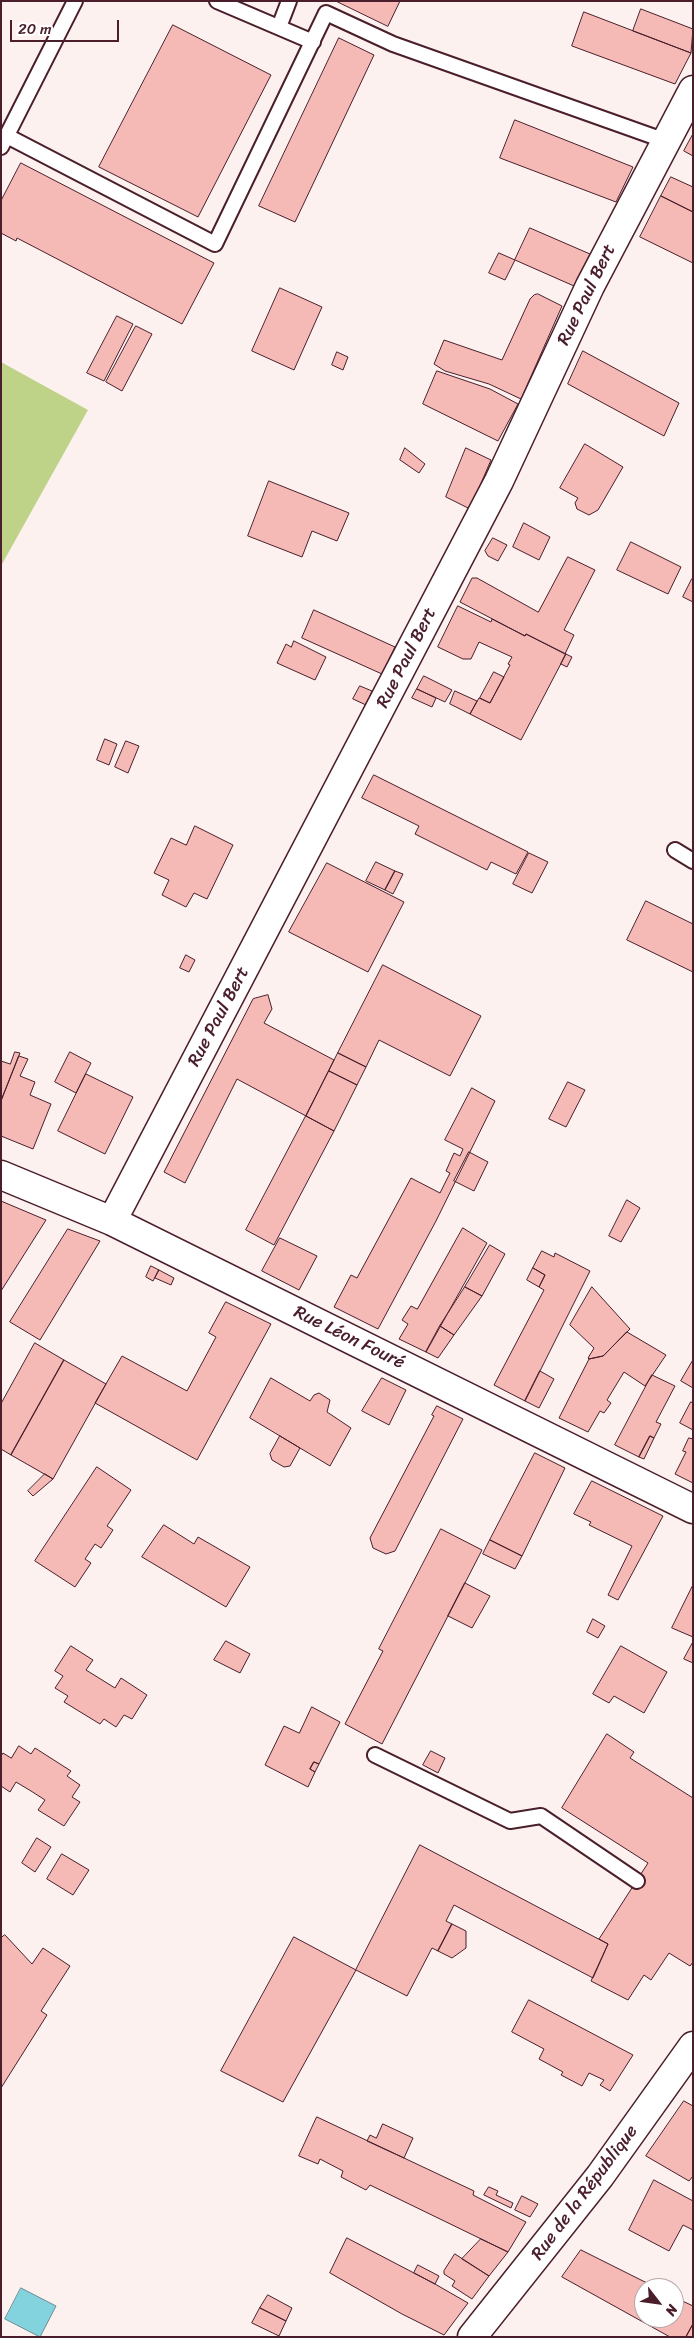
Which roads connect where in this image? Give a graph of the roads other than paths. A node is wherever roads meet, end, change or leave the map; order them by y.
1 (75, 1) edge
2 (217, 1) edge
3 (289, 1) edge
4 (279, 27) junction
5 (313, 42) junction
6 (693, 90) edge
7 (4, 141) edge
8 (666, 141) junction
9 (675, 850) dead end
10 (693, 861) edge
11 (1, 1175) edge
12 (112, 1221) junction
13 (693, 1509) edge
14 (375, 1755) dead end
15 (637, 1881) dead end
16 (693, 2046) edge
17 (472, 2337) edge

1 - 7 lane
2 - 4 lane
3 - 4 lane
4 - 5 lane
5 - 7 lane
5 - 8 lane
6 - 8 street, Rue Paul Bert
8 - 12 street, Rue Paul Bert
9 - 10 lane
11 - 12 street, Rue Léon Fouré
12 - 13 street, Rue Léon Fouré
14 - 15 lane
16 - 17 street, Rue de la République

